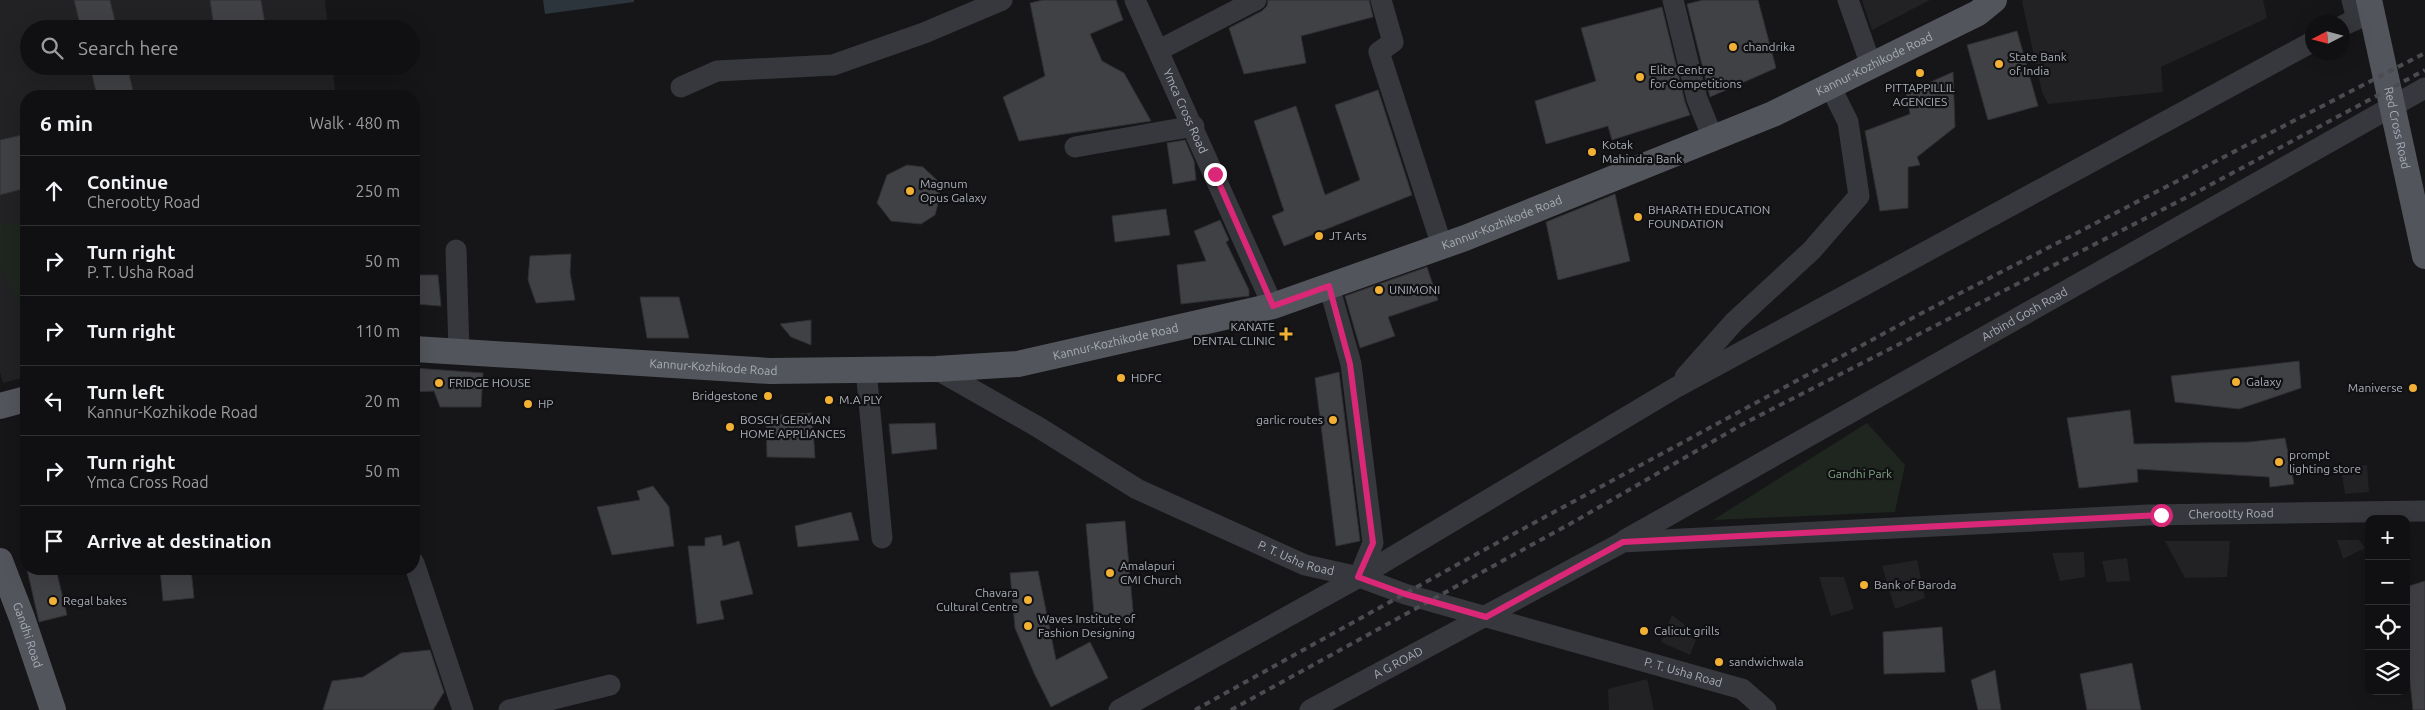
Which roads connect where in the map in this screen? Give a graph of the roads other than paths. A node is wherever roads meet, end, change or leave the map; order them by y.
1 (1002, 0) edge
2 (1135, 0) edge
3 (1256, 0) edge
4 (1381, 0) edge
5 (1673, 0) edge
6 (1848, 0) edge
7 (1994, 0) edge
8 (2352, 0) edge
9 (2369, 0) edge
10 (2350, 22) edge
11 (2305, 46) edge
12 (1160, 50) junction
13 (1871, 65) junction
14 (1830, 86) junction
15 (681, 87) dead end
16 (2425, 88) edge
17 (1194, 126) junction
18 (1713, 138) junction
19 (1075, 148) dead end
20 (1442, 246) junction
21 (456, 250) dead end
22 (2425, 256) edge
23 (1329, 286) junction
24 (1273, 306) junction
25 (420, 349) edge
26 (459, 352) junction
27 (936, 369) junction
28 (866, 370) junction
29 (1675, 388) junction
30 (20, 401) edge
31 (0, 406) edge
32 (2425, 511) edge
33 (882, 538) dead end
34 (1623, 542) junction
35 (0, 561) edge
36 (418, 575) edge
37 (1358, 577) junction
38 (1486, 617) junction
39 (610, 685) dead end
40 (586, 701) edge
41 (54, 710) edge
42 (463, 710) edge
43 (510, 710) edge
44 (1118, 710) edge
45 (1310, 710) edge
46 (1766, 710) edge

1 - 15 street
2 - 12 street, Ymca Cross Road
3 - 12 street
4 - 20 street
5 - 18 street
6 - 13 street
7 - 13 main road, Kannur-Kozhikode Road
8 - 10 street
9 - 22 main road, Red Cross Road
11 - 29 street
12 - 17 street, Ymca Cross Road
13 - 14 main road, Kannur-Kozhikode Road
14 - 18 main road, Kannur-Kozhikode Road
14 - 29 street
16 - 34 street, Arbind Gosh Road
17 - 19 street
17 - 24 street, Ymca Cross Road
18 - 20 main road, Kannur-Kozhikode Road
20 - 23 main road, Kannur-Kozhikode Road
21 - 26 street
23 - 24 main road, Kannur-Kozhikode Road
23 - 37 street
24 - 27 main road, Kannur-Kozhikode Road
25 - 26 main road, Kannur-Kozhikode Road
26 - 28 main road, Kannur-Kozhikode Road
27 - 28 main road, Kannur-Kozhikode Road
27 - 37 street, P. T. Usha Road
28 - 33 street
29 - 37 street
30 - 31 main road
32 - 34 street, Cherootty Road
34 - 38 street, Cherootty Road
35 - 41 main road, Gandhi Road
36 - 42 street
37 - 38 street, P. T. Usha Road
37 - 44 street
38 - 45 street, A G ROAD
38 - 46 street, P. T. Usha Road
39 - 40 street
40 - 43 street

